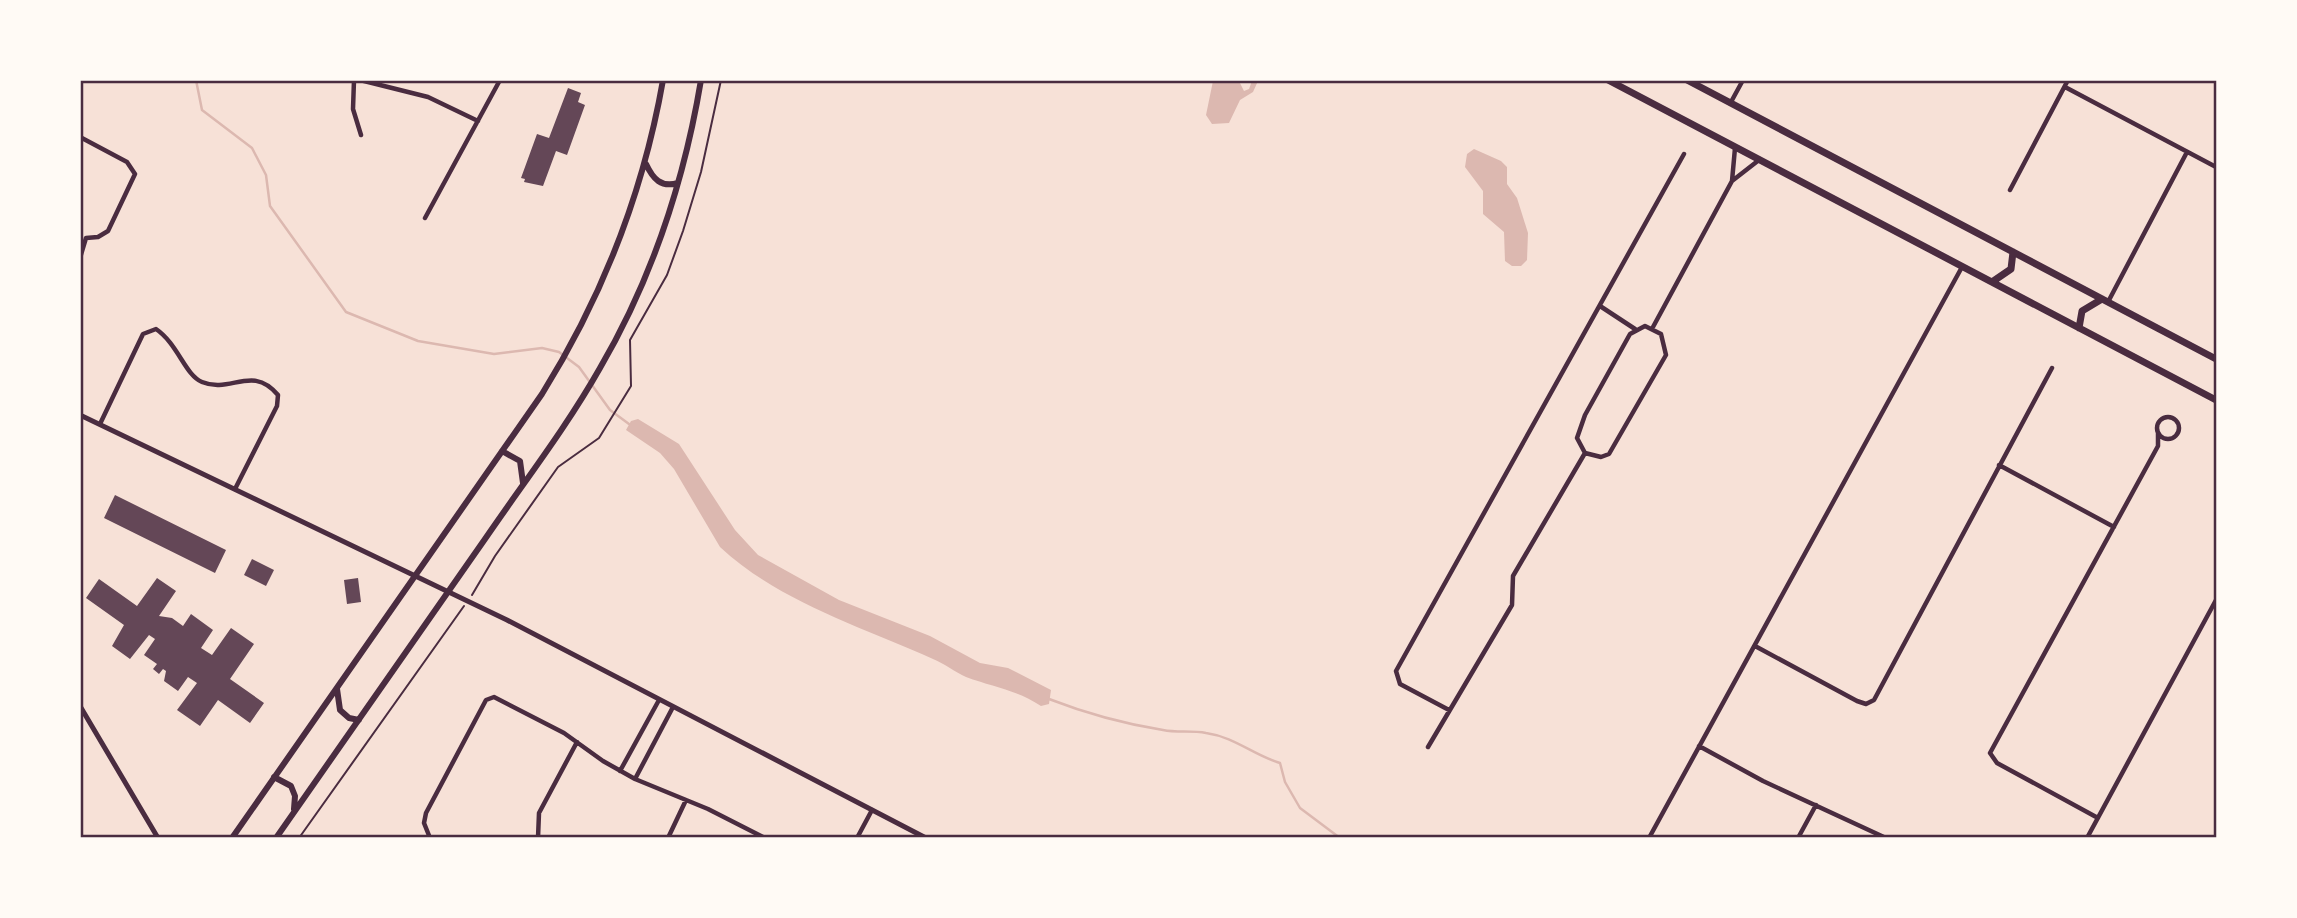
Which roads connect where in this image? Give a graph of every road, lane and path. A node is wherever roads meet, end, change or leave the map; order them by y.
1 (354, 80) edge
2 (360, 80) edge
3 (500, 80) edge
4 (663, 80) edge
5 (701, 80) edge
6 (721, 80) edge
7 (1608, 80) edge
8 (1687, 80) edge
9 (1743, 80) edge
10 (2068, 80) edge
11 (2064, 87) junction
12 (1731, 103) junction
13 (478, 121) junction
14 (362, 135) dead end
15 (80, 137) edge
16 (1735, 147) junction
17 (2187, 152) junction
18 (1684, 154) dead end
19 (1759, 160) junction
20 (646, 164) junction
21 (2217, 167) edge
22 (1732, 181) junction
23 (678, 183) junction
24 (2010, 190) dead end
25 (425, 218) dead end
26 (83, 238) edge
27 (2013, 252) junction
28 (80, 258) edge
29 (1962, 266) junction
30 (1992, 282) junction
31 (2105, 300) junction
32 (1600, 306) junction
33 (1653, 327) junction
34 (2079, 328) junction
35 (1635, 329) junction
36 (2217, 359) edge
37 (2052, 368) dead end
38 (2217, 400) edge
39 (80, 415) edge
40 (100, 424) junction
41 (2158, 433) junction
42 (2170, 439) junction
43 (2158, 446) junction
44 (502, 451) junction
45 (1585, 453) junction
46 (1999, 465) junction
47 (523, 485) junction
48 (236, 489) junction
49 (2114, 527) junction
50 (414, 576) junction
51 (449, 592) junction
52 (473, 593) dead end
53 (2217, 600) edge
54 (462, 610) dead end
55 (1755, 646) junction
56 (338, 687) junction
57 (659, 700) junction
58 (80, 706) edge
59 (673, 707) junction
60 (1449, 710) junction
61 (359, 720) junction
62 (577, 742) junction
63 (1699, 746) junction
64 (1428, 747) dead end
65 (620, 771) junction
66 (274, 777) junction
67 (635, 779) junction
68 (686, 800) junction
69 (1816, 805) junction
70 (872, 810) junction
71 (293, 814) junction
72 (2098, 818) junction
73 (158, 838) edge
74 (232, 838) edge
75 (276, 838) edge
76 (299, 838) edge
77 (430, 838) edge
78 (538, 838) edge
79 (668, 838) edge
80 (765, 838) edge
81 (857, 838) edge
82 (926, 838) edge
83 (1649, 838) edge
84 (1798, 838) edge
85 (1885, 838) edge
86 (2087, 838) edge

1 - 14 street
2 - 13 street
3 - 13 street
4 - 20 main road
5 - 23 main road
6 - 52 path
7 - 16 main road
8 - 12 main road
9 - 12 street
10 - 11 street
11 - 17 street
11 - 24 street
12 - 27 main road
13 - 25 street
15 - 26 street
16 - 19 main road
16 - 22 street
17 - 21 street
17 - 31 street
18 - 32 street
19 - 22 street
19 - 29 main road
20 - 23 main road
20 - 44 main road
22 - 33 street
23 - 47 main road
26 - 28 street
27 - 30 main road
27 - 31 main road
29 - 30 main road
29 - 55 street
30 - 34 main road
31 - 34 main road
31 - 36 main road
32 - 35 street
32 - 60 street
33 - 35 street
33 - 45 street
34 - 38 main road
35 - 45 street
37 - 46 street
39 - 40 street
40 - 48 street
40 - 48 street
41 - 42 street
41 - 42 street
41 - 43 street
42 - 43 street
43 - 49 street
44 - 47 main road
44 - 50 main road
45 - 60 street
46 - 49 street
46 - 55 street
47 - 51 main road
48 - 50 street
49 - 72 street
50 - 51 street
50 - 56 main road
51 - 57 street
51 - 61 main road
53 - 72 street
54 - 76 path
55 - 63 street
56 - 61 main road
56 - 66 main road
57 - 59 street
57 - 65 street
58 - 73 street
59 - 67 street
59 - 70 street
60 - 64 street
61 - 71 main road
62 - 65 street
62 - 77 street
62 - 78 street
63 - 69 street
63 - 83 street
65 - 67 street
66 - 71 main road
66 - 74 main road
67 - 68 street
68 - 79 street
68 - 80 street
69 - 84 street
69 - 85 street
70 - 81 street
70 - 82 street
71 - 75 main road
72 - 86 street

